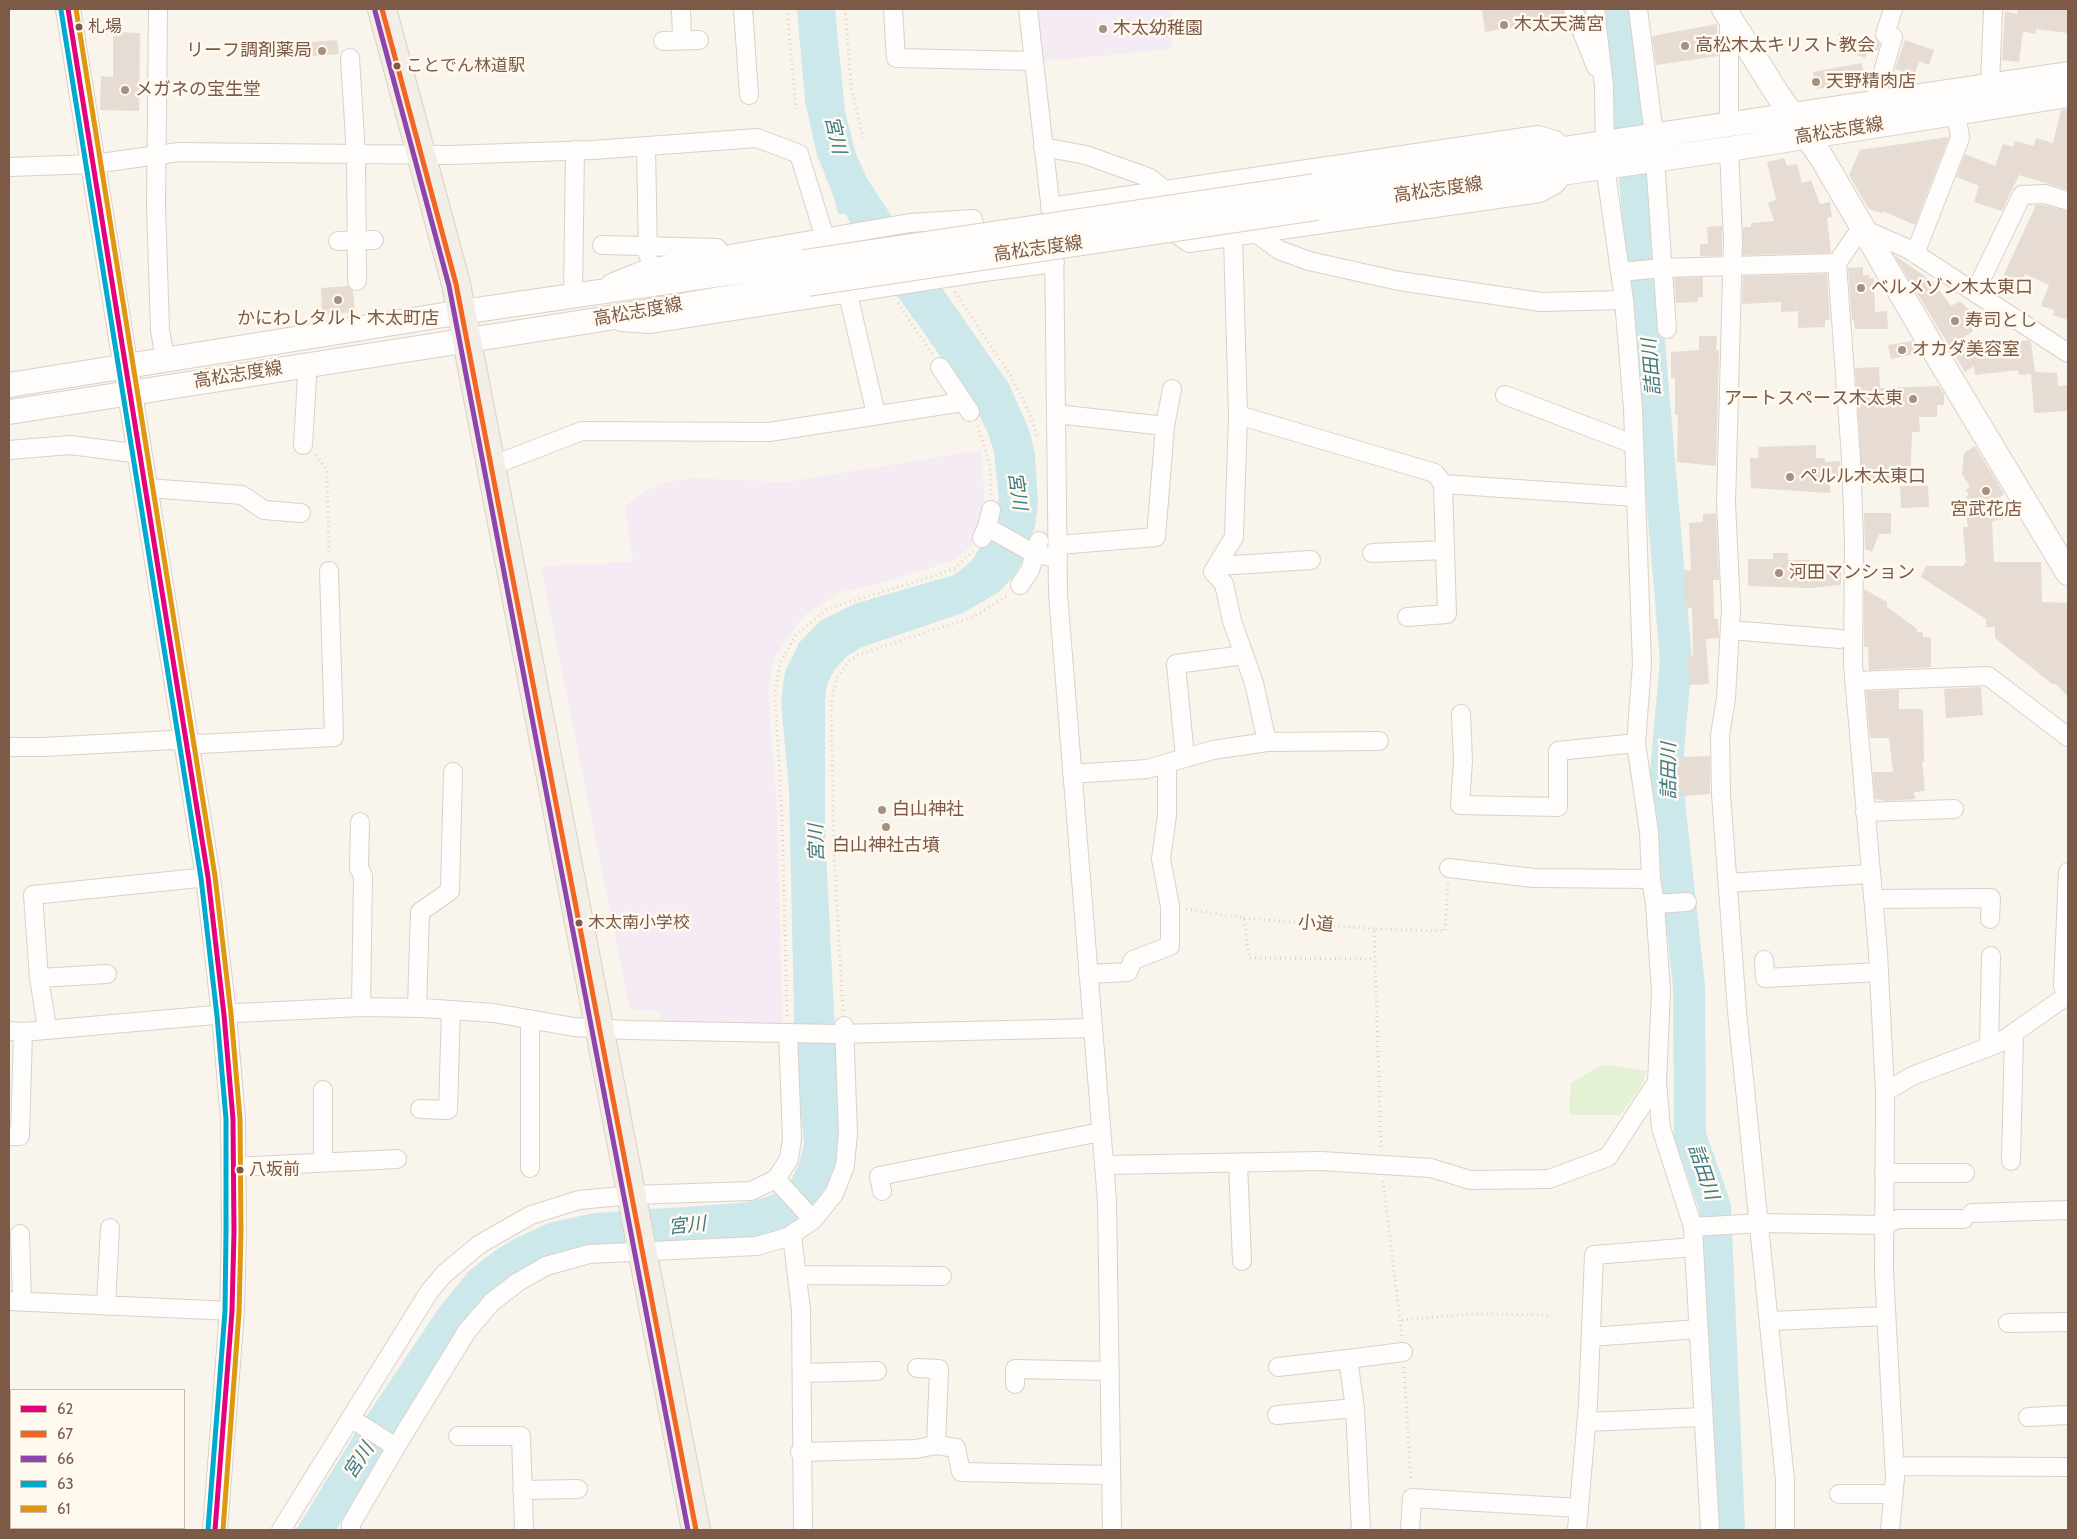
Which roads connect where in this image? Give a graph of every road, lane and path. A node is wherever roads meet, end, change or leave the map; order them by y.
1 (68, 9) edge
2 (158, 9) edge
3 (382, 9) edge
4 (681, 9) edge
5 (743, 9) edge
6 (787, 9) edge
7 (844, 9) edge
8 (893, 9) edge
9 (1028, 9) edge
10 (1573, 9) edge
11 (1595, 9) edge
12 (1638, 9) edge
13 (1894, 9) edge
14 (1993, 9) edge
15 (1731, 14) edge
16 (663, 41) dead end
17 (350, 58) dead end
18 (1034, 61) junction
19 (2068, 74) edge
20 (1990, 85) junction
21 (1604, 86) junction
22 (748, 95) dead end
23 (2068, 95) edge
24 (1874, 103) junction
25 (796, 109) dead end
26 (1956, 112) junction
27 (1792, 115) junction
28 (1729, 124) junction
29 (1650, 135) junction
30 (1806, 136) junction
31 (863, 138) dead end
32 (1608, 141) junction
33 (646, 146) junction
34 (1044, 147) junction
35 (1729, 149) junction
36 (575, 150) junction
37 (356, 154) junction
38 (156, 155) junction
39 (422, 155) junction
40 (1564, 160) junction
41 (1652, 160) junction
42 (94, 164) junction
43 (1609, 166) junction
44 (9, 167) edge
45 (1165, 190) junction
46 (2068, 201) edge
47 (1050, 207) junction
48 (910, 223) junction
49 (1861, 228) junction
50 (1256, 233) junction
51 (847, 235) junction
52 (1233, 237) junction
53 (825, 238) junction
54 (374, 240) dead end
55 (338, 241) dead end
56 (356, 241) junction
57 (602, 245) dead end
58 (648, 245) junction
59 (751, 250) junction
60 (1915, 254) junction
61 (1055, 263) junction
62 (1836, 263) junction
63 (1732, 266) junction
64 (648, 268) junction
65 (1662, 268) junction
66 (984, 272) junction
67 (1620, 272) junction
68 (806, 273) junction
69 (357, 281) dead end
70 (949, 284) junction
71 (1975, 292) junction
72 (891, 293) junction
73 (848, 294) junction
74 (574, 296) junction
75 (1624, 300) junction
76 (462, 312) junction
77 (598, 320) junction
78 (1667, 329) dead end
79 (468, 339) junction
80 (2066, 346) edge
81 (165, 359) junction
82 (126, 365) junction
83 (305, 365) junction
84 (940, 367) joint
85 (9, 385) edge
86 (1172, 388) dead end
87 (131, 391) junction
88 (1505, 395) dead end
89 (966, 407) junction
90 (9, 412) edge
91 (876, 414) junction
92 (1056, 414) junction
93 (1238, 414) junction
94 (1165, 426) junction
95 (1040, 444) dead end
96 (1634, 444) junction
97 (303, 445) joint
98 (9, 450) edge
99 (141, 454) junction
100 (491, 466) junction
101 (1442, 484) junction
102 (147, 488) junction
103 (1636, 497) junction
104 (302, 513) dead end
105 (988, 526) junction
106 (1035, 549) junction
107 (1445, 550) junction
108 (1058, 551) junction
109 (1372, 553) dead end
110 (1311, 560) dead end
111 (1218, 566) junction
112 (329, 571) joint
113 (2068, 573) edge
114 (1020, 585) joint
115 (1407, 617) dead end
116 (1730, 630) junction
117 (1840, 639) dead end
118 (1244, 655) junction
119 (1854, 681) junction
120 (1461, 714) dead end
121 (2068, 737) edge
122 (1379, 741) dead end
123 (186, 742) junction
124 (1267, 742) junction
125 (1636, 743) junction
126 (9, 747) edge
127 (1185, 757) junction
128 (1168, 763) junction
129 (453, 772) dead end
130 (1072, 774) junction
131 (1954, 809) dead end
132 (882, 812) dead end
133 (1865, 812) junction
134 (360, 822) dead end
135 (834, 854) junction
136 (1448, 868) dead end
137 (2068, 872) edge
138 (1870, 874) junction
139 (208, 877) junction
140 (1650, 879) junction
141 (1728, 883) junction
142 (1873, 899) junction
143 (1687, 902) dead end
144 (1655, 904) junction
145 (1170, 906) junction
146 (1244, 918) junction
147 (1990, 919) dead end
148 (1389, 930) dead end
149 (1991, 956) dead end
150 (1374, 959) dead end
151 (1764, 960) dead end
152 (1879, 972) junction
153 (107, 974) dead end
154 (1088, 974) junction
155 (39, 978) junction
156 (2067, 996) edge
157 (360, 1006) junction
158 (417, 1008) junction
159 (451, 1010) junction
160 (224, 1015) junction
161 (530, 1019) junction
162 (47, 1028) junction
163 (600, 1028) junction
164 (1092, 1028) junction
165 (16, 1031) edge
166 (842, 1032) junction
167 (2014, 1033) junction
168 (790, 1034) junction
169 (1989, 1047) junction
170 (1657, 1082) junction
171 (323, 1090) dead end
172 (1885, 1092) junction
173 (420, 1109) dead end
174 (1101, 1132) junction
175 (9, 1136) edge
176 (398, 1159) dead end
177 (323, 1161) junction
178 (2011, 1161) dead end
179 (1238, 1163) junction
180 (1104, 1165) junction
181 (234, 1167) junction
182 (530, 1168) dead end
183 (1884, 1173) junction
184 (1964, 1173) dead end
185 (777, 1181) junction
186 (882, 1191) dead end
187 (632, 1197) junction
188 (2068, 1210) edge
189 (811, 1218) junction
190 (1760, 1223) junction
191 (1884, 1224) junction
192 (1693, 1227) junction
193 (110, 1228) dead end
194 (20, 1234) dead end
195 (792, 1235) junction
196 (1694, 1247) junction
197 (641, 1249) junction
198 (1242, 1261) dead end
199 (797, 1276) junction
200 (942, 1276) dead end
201 (15, 1302) edge
202 (106, 1306) junction
203 (232, 1311) junction
204 (1548, 1315) dead end
205 (1886, 1316) junction
206 (1402, 1320) dead end
207 (1770, 1321) junction
208 (2068, 1322) edge
209 (2008, 1324) dead end
210 (1698, 1329) junction
211 (1591, 1337) junction
212 (1403, 1352) dead end
213 (1348, 1359) junction
214 (1278, 1367) dead end
215 (917, 1368) dead end
216 (877, 1371) dead end
217 (1110, 1371) junction
218 (803, 1373) junction
219 (1015, 1384) dead end
220 (1355, 1408) junction
221 (1276, 1415) dead end
222 (2068, 1415) edge
223 (2028, 1416) dead end
224 (1703, 1417) junction
225 (355, 1420) junction
226 (1586, 1422) junction
227 (458, 1436) dead end
228 (936, 1445) junction
229 (395, 1446) junction
230 (801, 1452) junction
231 (1894, 1466) junction
232 (2068, 1467) edge
233 (1111, 1475) junction
234 (522, 1490) junction
235 (578, 1490) dead end
236 (1839, 1494) dead end
237 (1894, 1494) junction
238 (1579, 1508) junction
239 (215, 1530) edge
240 (281, 1530) edge
241 (351, 1530) edge
242 (524, 1530) edge
243 (696, 1530) edge
244 (803, 1530) edge
245 (1112, 1530) edge
246 (1361, 1530) edge
247 (1410, 1530) edge
248 (1577, 1530) edge
249 (1710, 1530) edge
250 (1785, 1530) edge
251 (1890, 1530) edge

1 - 42 main road
2 - 38 street
3 - 39 main road
4 - 16 street
5 - 22 street
6 - 25 path
7 - 31 path
8 - 18 street
9 - 18 street
10 - 21 street
11 - 21 street
12 - 29 street
13 - 24 street
14 - 20 street
15 - 27 main road
15 - 28 street
17 - 37 street
18 - 34 street
19 - 20 main road, 高松志度線
20 - 24 main road, 高松志度線
21 - 32 street
23 - 26 main road, 高松志度線
24 - 27 main road, 高松志度線
26 - 30 main road, 高松志度線
26 - 60 street
27 - 28 main road, 高松志度線
27 - 30 main road
28 - 29 main road, 高松志度線
29 - 32 main road, 高松志度線
30 - 35 main road, 高松志度線
30 - 49 main road
32 - 40 main road, 高松志度線
32 - 43 street
33 - 36 street
33 - 53 street
33 - 58 street
34 - 45 street
34 - 47 street
35 - 41 main road, 高松志度線
35 - 63 street
36 - 39 street
36 - 74 street
37 - 38 street
37 - 39 street
37 - 56 street
38 - 42 street
38 - 81 street
39 - 76 main road
40 - 43 main road, 高松志度線
40 - 45 street
40 - 50 street
40 - 68 main road, 高松志度線, bridge
41 - 43 main road, 高松志度線
41 - 65 street
42 - 44 street
42 - 82 main road
43 - 67 street
45 - 47 street
45 - 52 street
46 - 71 street
47 - 61 street
48 - 51 street
48 - 66 street
48 - 70 street
49 - 60 street
49 - 62 street
49 - 113 main road
50 - 52 street
50 - 75 street
51 - 53 street
51 - 72 street
52 - 93 street
53 - 59 street
53 - 73 street
54 - 56 street
55 - 56 street
56 - 69 street
57 - 58 street
58 - 59 street
58 - 64 street
59 - 64 street
60 - 71 street
61 - 66 street
61 - 92 street
62 - 63 street
62 - 119 street
63 - 65 street
63 - 116 street
64 - 74 street
65 - 67 street
65 - 78 street
66 - 70 street
67 - 75 street
68 - 74 main road, 高松志度線
68 - 77 main road, 高松志度線
70 - 72 street
70 - 95 path
71 - 80 street
72 - 73 street
72 - 84 path
73 - 77 street
73 - 91 street
74 - 76 main road, 高松志度線
75 - 96 street
76 - 79 main road
76 - 81 main road, 高松志度線
77 - 79 main road, 高松志度線
79 - 83 main road, 高松志度線
79 - 100 main road
81 - 82 main road, 高松志度線
82 - 85 main road, 高松志度線
82 - 87 main road
83 - 87 main road, 高松志度線
83 - 97 street
84 - 89 street
86 - 94 street
87 - 90 main road, 高松志度線
87 - 99 main road
88 - 96 street
89 - 91 street
89 - 105 path
91 - 100 street
92 - 94 street
92 - 108 street
93 - 101 street
93 - 111 street
94 - 108 street
96 - 103 street
97 - 112 path
98 - 99 street
99 - 102 main road
100 - 163 main road
101 - 103 street
101 - 107 street
102 - 104 street
102 - 123 main road
103 - 125 street
105 - 106 street
105 - 168 path
106 - 108 street
106 - 114 street
107 - 109 street
107 - 115 street
108 - 130 street
110 - 111 street
111 - 118 street
112 - 123 street
114 - 135 path
116 - 117 street
116 - 141 street
118 - 124 street
118 - 127 street
119 - 121 street
119 - 133 street
120 - 125 street
122 - 124 street
123 - 126 street
123 - 139 main road
124 - 127 street
125 - 140 street
127 - 128 street
128 - 130 street
128 - 145 street
129 - 158 street
130 - 154 street
131 - 133 street
132 - 135 path
133 - 138 street
134 - 157 street
135 - 166 path
136 - 140 street
137 - 156 street
138 - 141 street
138 - 142 street
139 - 155 street
139 - 160 main road
140 - 144 street
141 - 190 street
142 - 147 street
142 - 152 street
143 - 144 street
144 - 170 street
145 - 146 path, 小道
145 - 154 street
146 - 148 path, 小道
146 - 150 path
149 - 169 street
151 - 152 street
152 - 172 street
153 - 155 street
154 - 164 street
155 - 162 street
156 - 167 street
157 - 158 street
157 - 160 street
158 - 159 street
159 - 161 street
159 - 173 street
160 - 162 street
160 - 181 main road
161 - 163 street
161 - 182 street
162 - 165 street
163 - 168 street
163 - 187 main road
164 - 166 street
164 - 174 street
165 - 175 street
166 - 168 street
166 - 189 street
167 - 169 street
167 - 178 street
168 - 185 street
169 - 172 street
170 - 179 street
170 - 192 street
171 - 177 street
172 - 183 street
174 - 180 street
174 - 186 street
176 - 177 street
177 - 181 street
179 - 180 street
179 - 198 street
180 - 217 street
181 - 203 main road
183 - 184 street
183 - 191 street
185 - 187 street
185 - 189 street
187 - 197 main road
187 - 225 street
188 - 191 street
189 - 195 street
190 - 191 street
190 - 192 street
190 - 207 street
191 - 205 street
192 - 196 street
193 - 202 street
194 - 201 street
195 - 197 street
195 - 199 street
196 - 210 street
196 - 211 street
197 - 229 street
197 - 243 main road
199 - 200 street
199 - 218 street
201 - 202 street
202 - 203 street
203 - 239 main road
204 - 206 path
205 - 207 street
205 - 231 street
207 - 250 street
208 - 209 street
210 - 211 street
210 - 224 street
211 - 226 street
212 - 213 street
213 - 214 street
213 - 220 street
215 - 228 street
216 - 218 street
217 - 219 street
217 - 233 street
218 - 230 street
220 - 221 street
220 - 246 street
222 - 223 street
224 - 226 street
224 - 249 street
225 - 229 street
225 - 240 street
226 - 238 street
227 - 234 street
228 - 230 street
228 - 233 street
229 - 241 street
230 - 244 street
231 - 232 street
231 - 237 street
233 - 245 street
234 - 235 street
234 - 242 street
236 - 237 street
237 - 251 street
238 - 247 street
238 - 248 street

